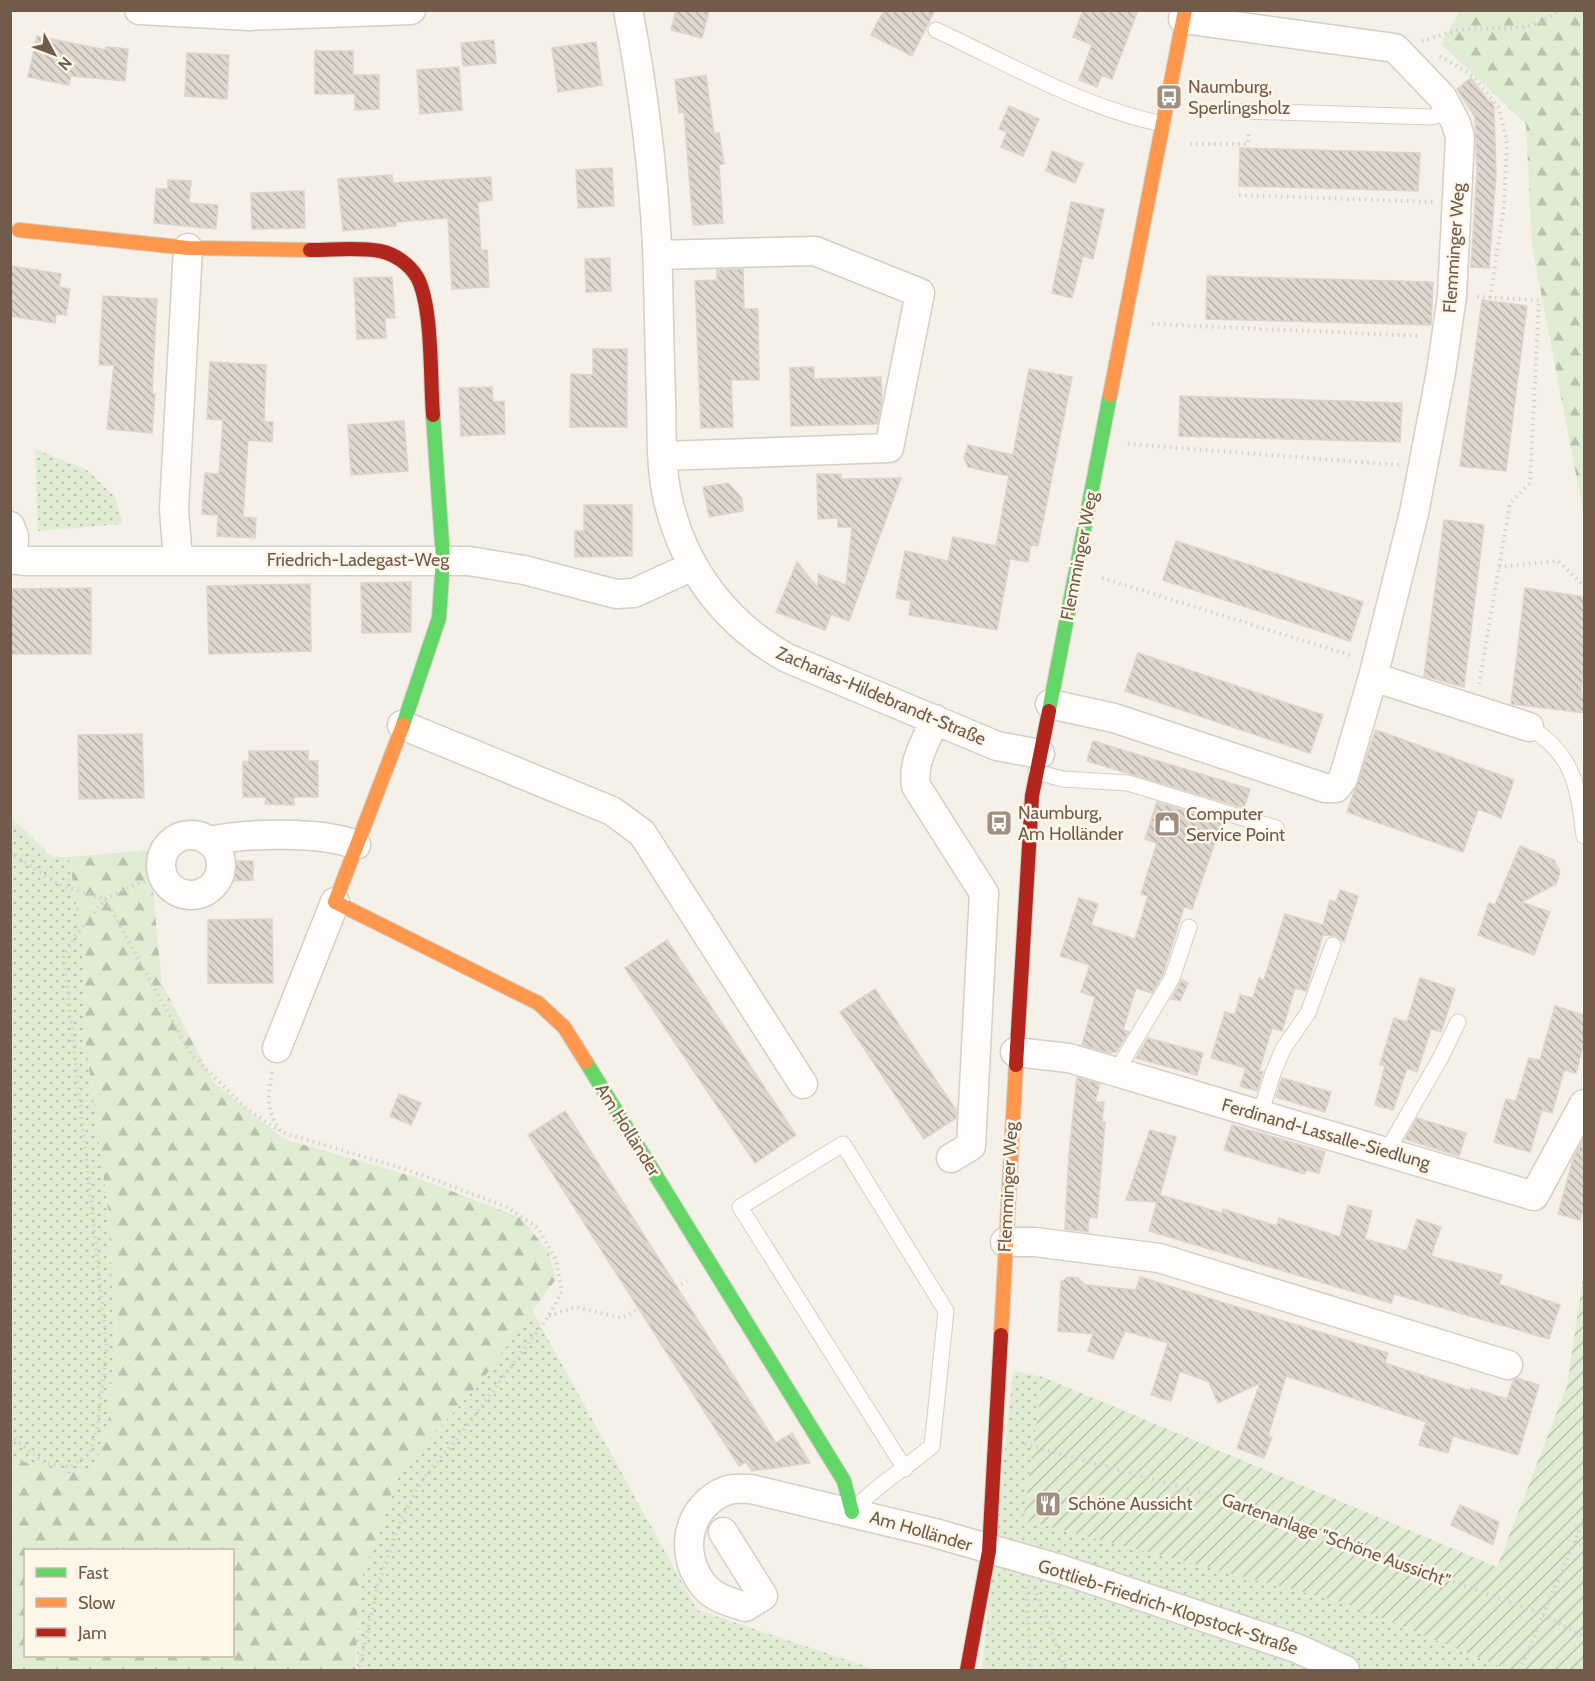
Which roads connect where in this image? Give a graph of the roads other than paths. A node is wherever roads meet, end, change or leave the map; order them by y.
1 (139, 10) edge
2 (411, 10) edge
3 (636, 15) edge
4 (1184, 15) edge
5 (936, 30) dead end
6 (1246, 112) road end
7 (1451, 112) junction
8 (1164, 124) junction
9 (19, 230) dead end
10 (188, 248) junction
11 (657, 255) junction
12 (663, 456) junction
13 (10, 526) edge
14 (12, 559) edge
15 (443, 559) junction
16 (178, 560) junction
17 (693, 566) junction
18 (1374, 670) junction
19 (1050, 704) junction
20 (935, 719) junction
21 (402, 725) junction
22 (1529, 728) joint
23 (1038, 763) junction
24 (1276, 828) dead end
25 (1584, 836) edge
26 (210, 842) junction
27 (356, 845) junction
28 (335, 902) junction
29 (1189, 927) dead end
30 (1333, 945) dead end
31 (1458, 1022) dead end
32 (277, 1048) road end
33 (1015, 1052) junction
34 (1116, 1072) junction
35 (803, 1084) dead end
36 (1584, 1104) edge
37 (1260, 1114) junction
38 (1387, 1151) junction
39 (951, 1158) dead end
40 (1005, 1242) junction
41 (1508, 1365) dead end
42 (905, 1469) junction
43 (852, 1512) junction
44 (723, 1532) dead end
45 (990, 1551) junction
46 (967, 1671) edge
47 (1344, 1671) edge

1 - 2 street
3 - 11 street, Zacharias-Hildebrandt-Straße
4 - 7 street, Flemminger Weg
4 - 8 street, Flemminger Weg
5 - 8 lane
6 - 7 lane
7 - 18 street, Flemminger Weg
8 - 19 street, Flemminger Weg
9 - 10 street
10 - 15 street
10 - 16 street
11 - 12 street, Zacharias-Hildebrandt-Straße
11 - 12 street
12 - 17 street, Zacharias-Hildebrandt-Straße
13 - 14 street, Friedrich-Ladegast-Weg
14 - 16 street, Friedrich-Ladegast-Weg
15 - 16 street, Friedrich-Ladegast-Weg
15 - 17 street, Friedrich-Ladegast-Weg
15 - 21 street
17 - 20 street, Zacharias-Hildebrandt-Straße
18 - 19 street, Flemminger Weg
18 - 22 street
19 - 23 street, Flemminger Weg
20 - 23 street, Zacharias-Hildebrandt-Straße
20 - 39 street
21 - 27 street
21 - 35 street
22 - 25 lane
23 - 24 lane
23 - 33 street, Flemminger Weg
26 - 26 street
26 - 27 street
27 - 28 street
28 - 32 street
28 - 43 street, Am Holländer
29 - 34 lane
30 - 37 lane
31 - 38 lane
33 - 34 street, Ferdinand-Lassalle-Siedlung
33 - 40 street, Flemminger Weg
34 - 37 street, Ferdinand-Lassalle-Siedlung
36 - 38 street, Ferdinand-Lassalle-Siedlung
37 - 38 street, Ferdinand-Lassalle-Siedlung
40 - 41 street
40 - 45 street, Flemminger Weg
42 - 42 lane
42 - 43 lane
43 - 44 street, Am Holländer
43 - 45 street, Am Holländer
45 - 46 street, Flemminger Weg
45 - 47 street, Gottlieb-Friedrich-Klopstock-Straße

